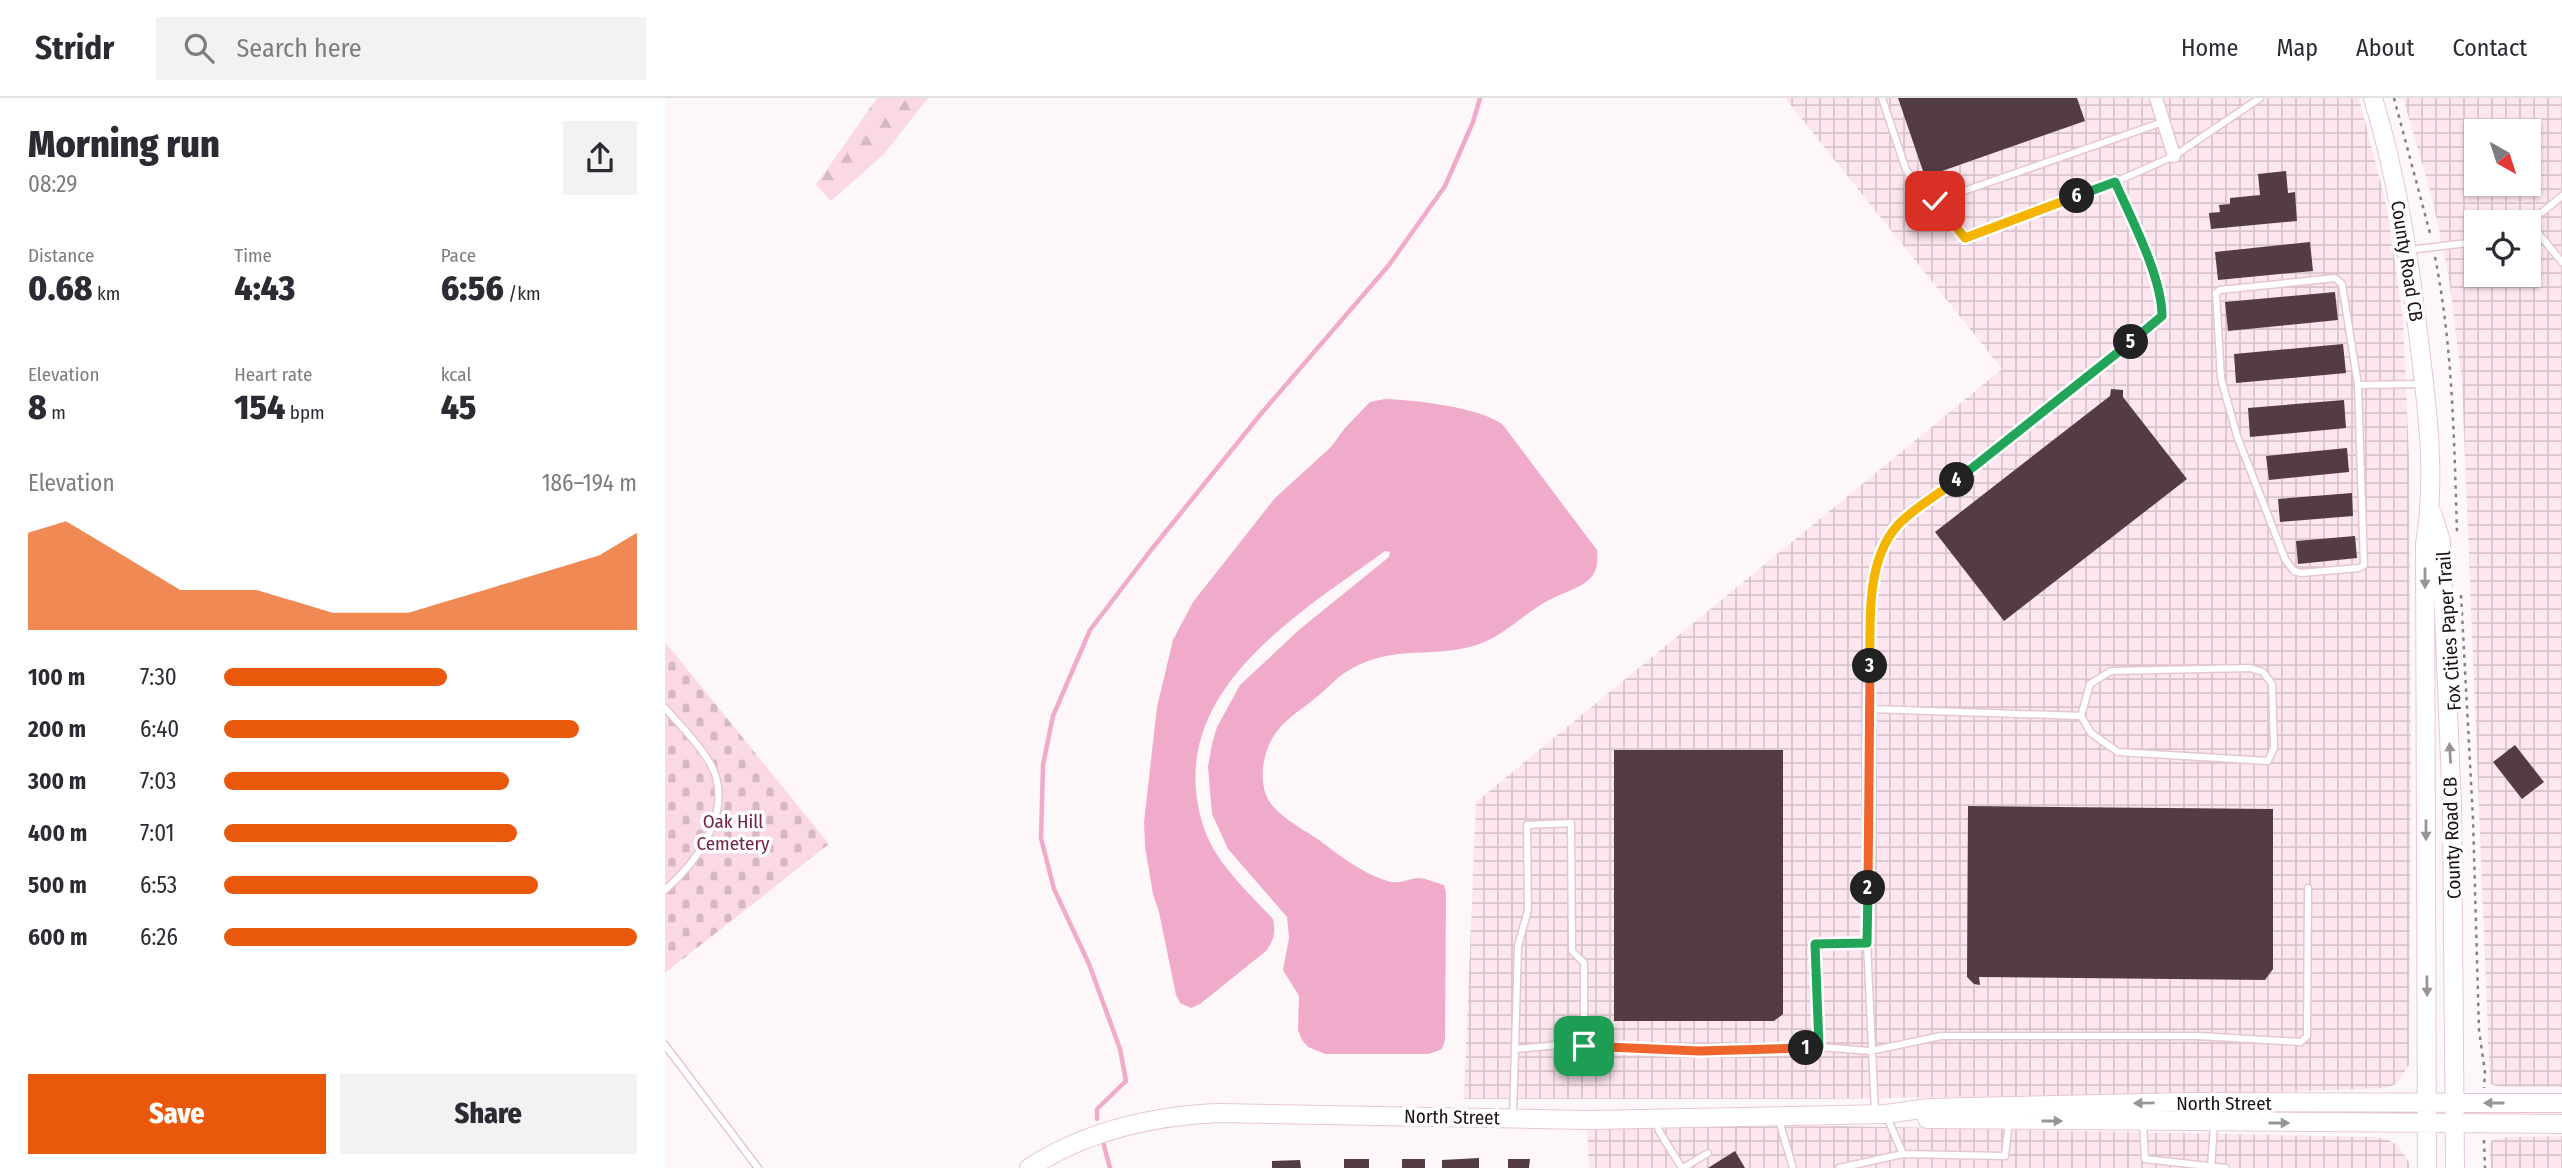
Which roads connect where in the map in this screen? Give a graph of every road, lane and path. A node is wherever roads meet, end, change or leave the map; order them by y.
1 (1882, 98) edge
2 (2157, 98) edge
3 (2260, 98) edge
4 (2373, 98) edge
5 (2394, 98) edge
6 (2165, 121) junction
7 (2174, 156) junction
8 (2115, 182) junction
9 (2562, 196) edge
10 (1935, 201) junction
11 (2541, 213) edge
12 (2541, 237) edge
13 (2464, 243) edge
14 (2433, 247) junction
15 (2407, 250) junction
16 (2562, 261) edge
17 (2424, 384) junction
18 (2358, 385) junction
19 (2431, 510) junction
20 (2457, 542) dead end
21 (2461, 593) dead end
22 (665, 708) edge
23 (1871, 709) junction
24 (2081, 716) junction
25 (2308, 888) dead end
26 (665, 890) edge
27 (1867, 943) junction
28 (665, 1045) edge
29 (1584, 1046) junction
30 (1819, 1047) junction
31 (1515, 1049) junction
32 (1871, 1051) junction
33 (2483, 1102) junction
34 (2427, 1103) junction
35 (2455, 1103) junction
36 (2562, 1103) edge
37 (1881, 1114) junction
38 (1777, 1115) junction
39 (1513, 1118) junction
40 (1656, 1118) junction
41 (2009, 1121) junction
42 (2143, 1122) junction
43 (2214, 1123) junction
44 (2427, 1124) junction
45 (2455, 1124) junction
46 (2483, 1124) junction
47 (2562, 1124) edge
48 (1707, 1153) dead end
49 (1903, 1154) junction
50 (2145, 1159) junction
51 (2211, 1167) edge
52 (758, 1168) edge
53 (1029, 1168) edge
54 (1682, 1168) edge
55 (1793, 1168) edge
56 (1839, 1168) edge
57 (2145, 1168) edge
58 (2226, 1168) edge
59 (2427, 1168) edge
60 (2455, 1168) edge
61 (2486, 1168) edge

1 - 10 lane
2 - 6 street
3 - 7 lane
4 - 15 street, County Road CB
5 - 14 path, Fox Cities Paper Trail
6 - 7 street
6 - 10 lane
7 - 8 lane
8 - 10 lane
8 - 23 lane
9 - 11 lane
12 - 16 lane
13 - 14 lane
14 - 15 lane
14 - 20 path, Fox Cities Paper Trail
15 - 17 street, County Road CB
17 - 18 lane
17 - 19 street, County Road CB
18 - 18 lane
19 -> 34 street, County Road CB
35 -> 19 street, County Road CB
21 - 33 path, Fox Cities Paper Trail
22 - 26 lane
23 - 24 lane
23 - 27 lane
24 - 24 lane
25 - 32 lane
27 - 30 lane
27 - 32 lane
28 - 52 lane
29 - 30 lane
29 - 31 lane
29 - 31 lane
30 - 32 lane
31 - 39 lane
32 - 37 lane
33 - 35 street, North Street
36 -> 33 street, North Street
34 - 35 street, North Street
34 -> 37 street, North Street
34 - 44 street, County Road CB
35 - 45 street, County Road CB
37 - 38 street, North Street
37 - 41 street, North Street
37 - 49 lane
38 - 40 street, North Street
38 - 55 lane
39 - 40 street, North Street
39 - 53 street, North Street
40 - 54 lane
41 -> 42 street, North Street
41 - 49 lane
42 - 43 street, North Street
42 - 50 lane
43 -> 44 street, North Street
43 - 51 lane
44 - 45 street, North Street
44 - 59 street, County Road CB
45 - 46 street, North Street
45 - 60 street, County Road CB
46 - 47 street, North Street
46 - 61 path
48 - 54 lane
49 - 56 lane
50 - 51 lane
50 - 57 lane
51 - 58 lane

